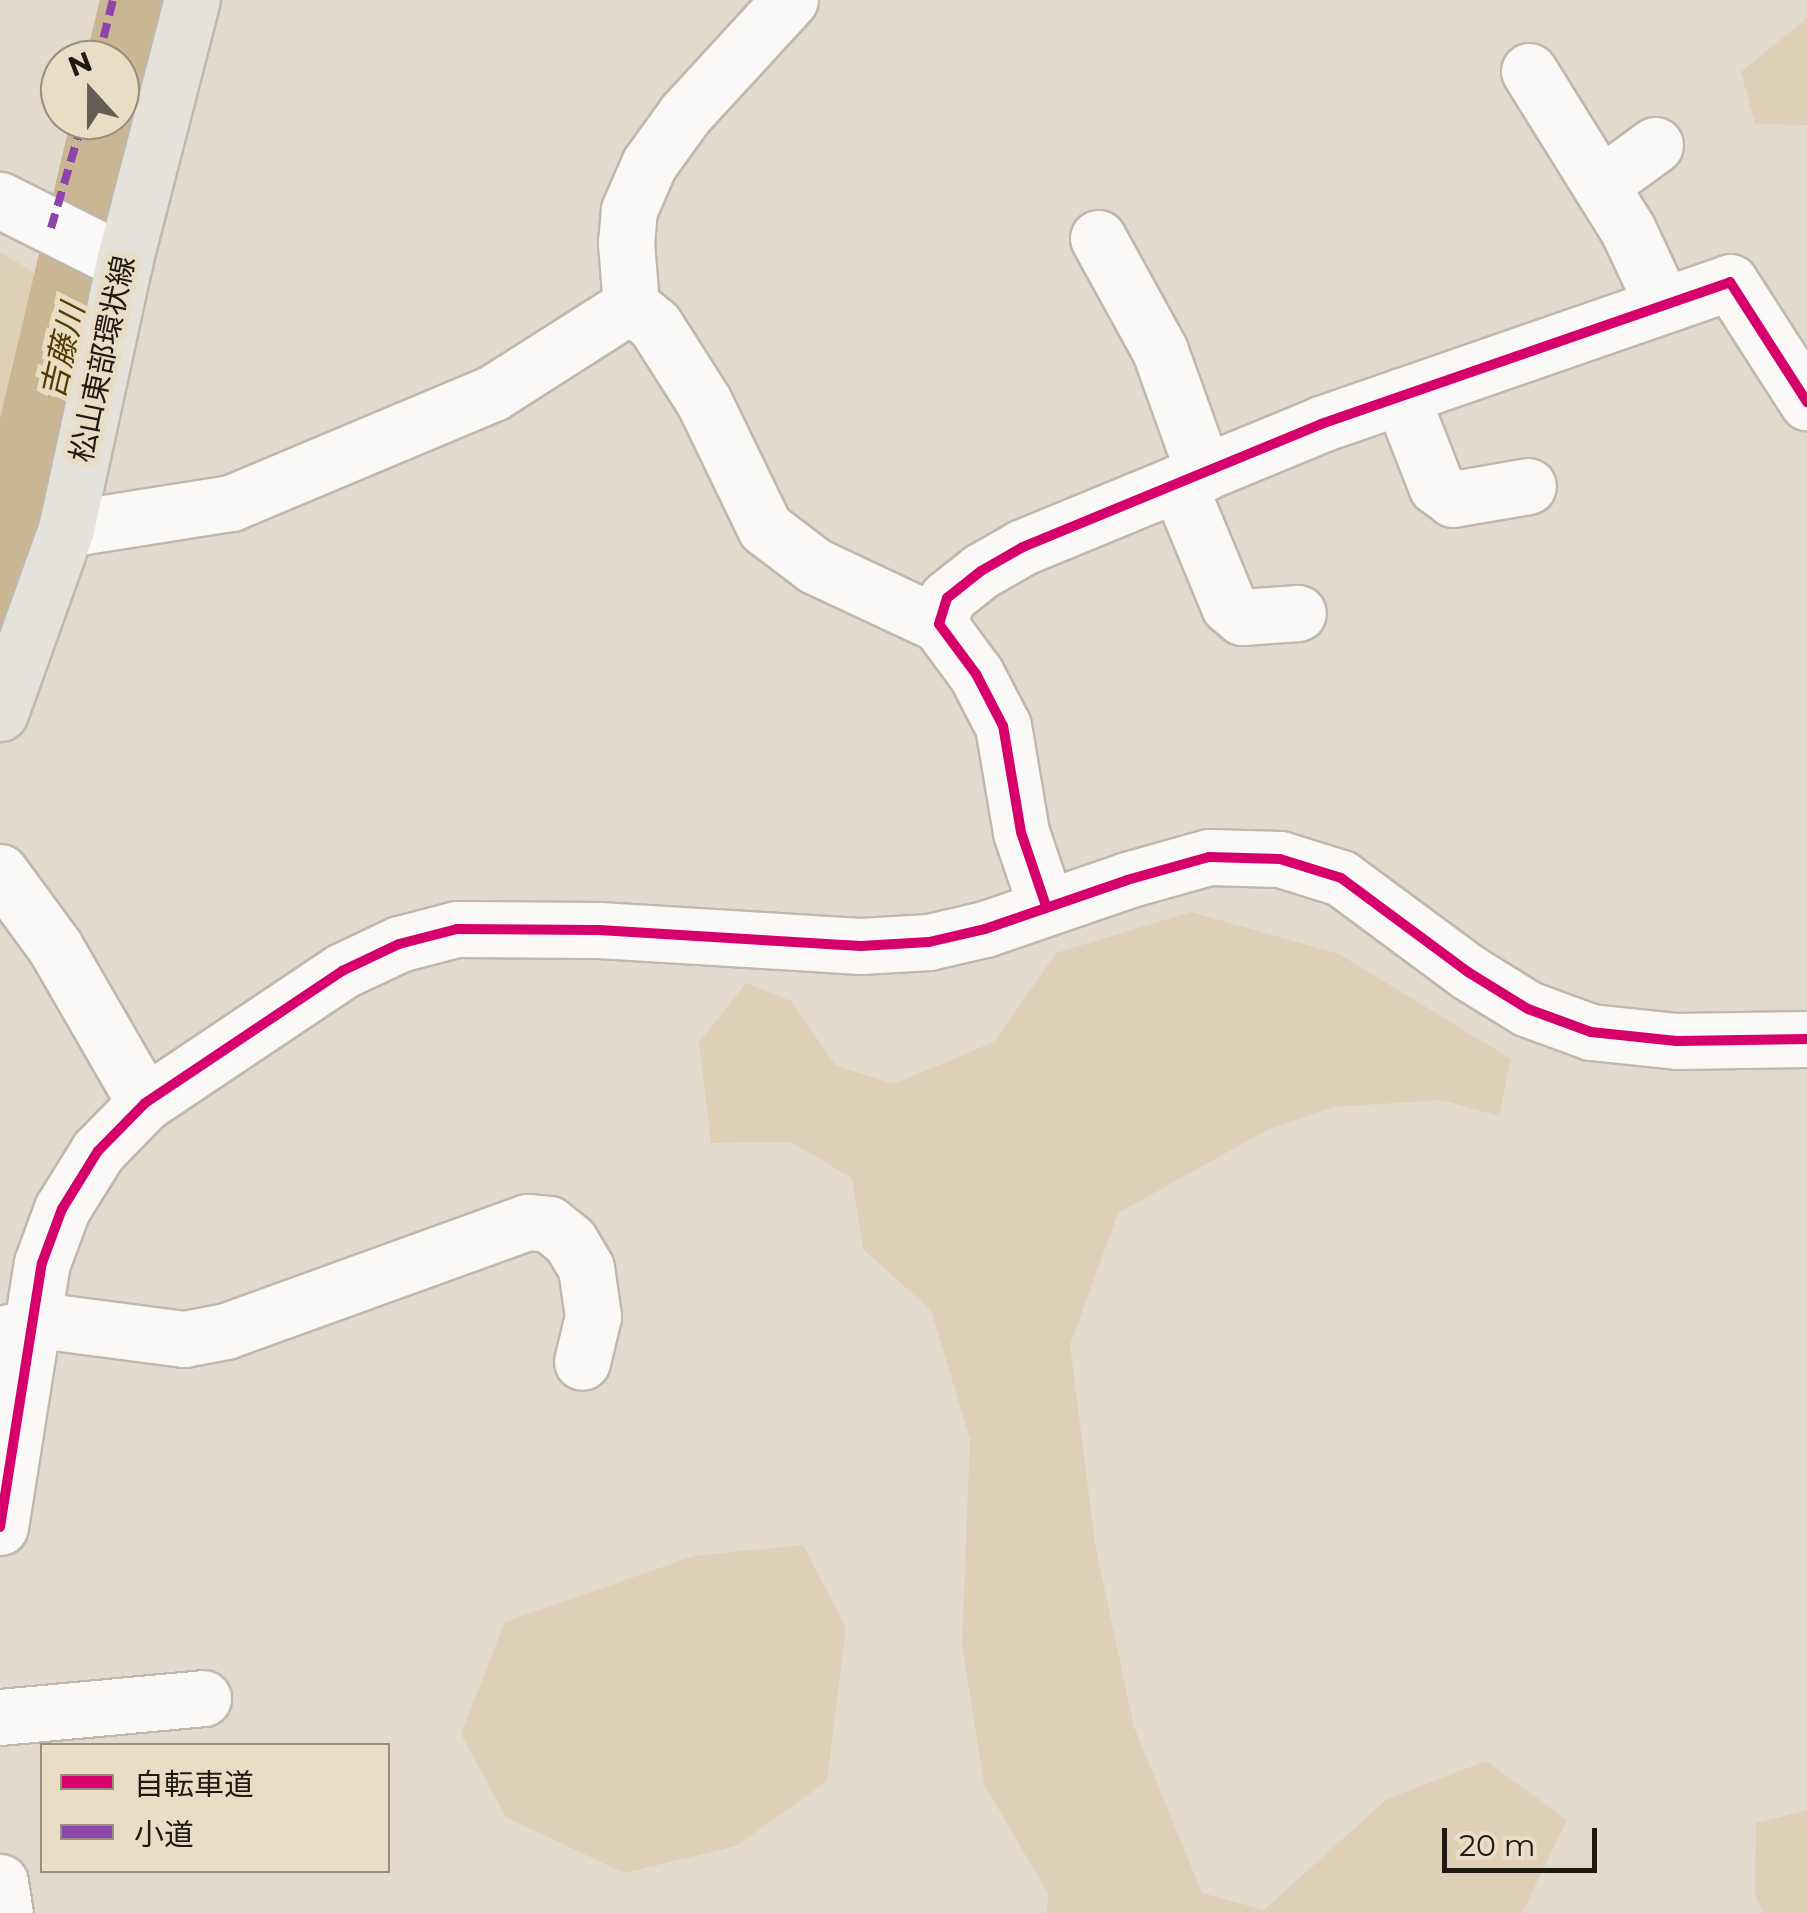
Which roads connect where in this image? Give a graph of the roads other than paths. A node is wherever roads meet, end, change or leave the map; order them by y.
1 (192, 0) edge
2 (790, 0) edge
3 (1528, 71) dead end
4 (1655, 145) dead end
5 (1600, 185) junction
6 (0, 200) edge
7 (1098, 238) dead end
8 (95, 249) junction
9 (1662, 305) junction
10 (631, 306) junction
11 (1400, 396) junction
12 (1807, 402) edge
13 (1191, 478) junction
14 (1528, 486) dead end
15 (66, 530) junction
16 (1298, 613) dead end
17 (939, 624) junction
18 (0, 714) edge
19 (0, 872) edge
20 (1046, 906) junction
21 (1807, 1039) edge
22 (145, 1103) junction
23 (14, 1331) edge
24 (582, 1362) dead end
25 (0, 1524) edge
26 (202, 1698) dead end
27 (0, 1717) edge
28 (0, 1882) edge
29 (5, 1913) edge

1 - 8 main road, 松山東部環状線
2 - 10 street
3 - 5 street
4 - 5 street
5 - 9 street
6 - 8 street
7 - 13 street
8 - 15 main road, 松山東部環状線
9 - 11 street
9 - 12 street
10 - 15 street
10 - 17 street
11 - 13 street
11 - 14 street
13 - 16 street
13 - 17 street
15 - 18 main road, 松山東部環状線
17 - 20 street
19 - 22 street
20 - 21 street
20 - 22 street
22 - 23 street
23 - 24 street
23 - 25 street
26 - 27 street
28 - 29 street

